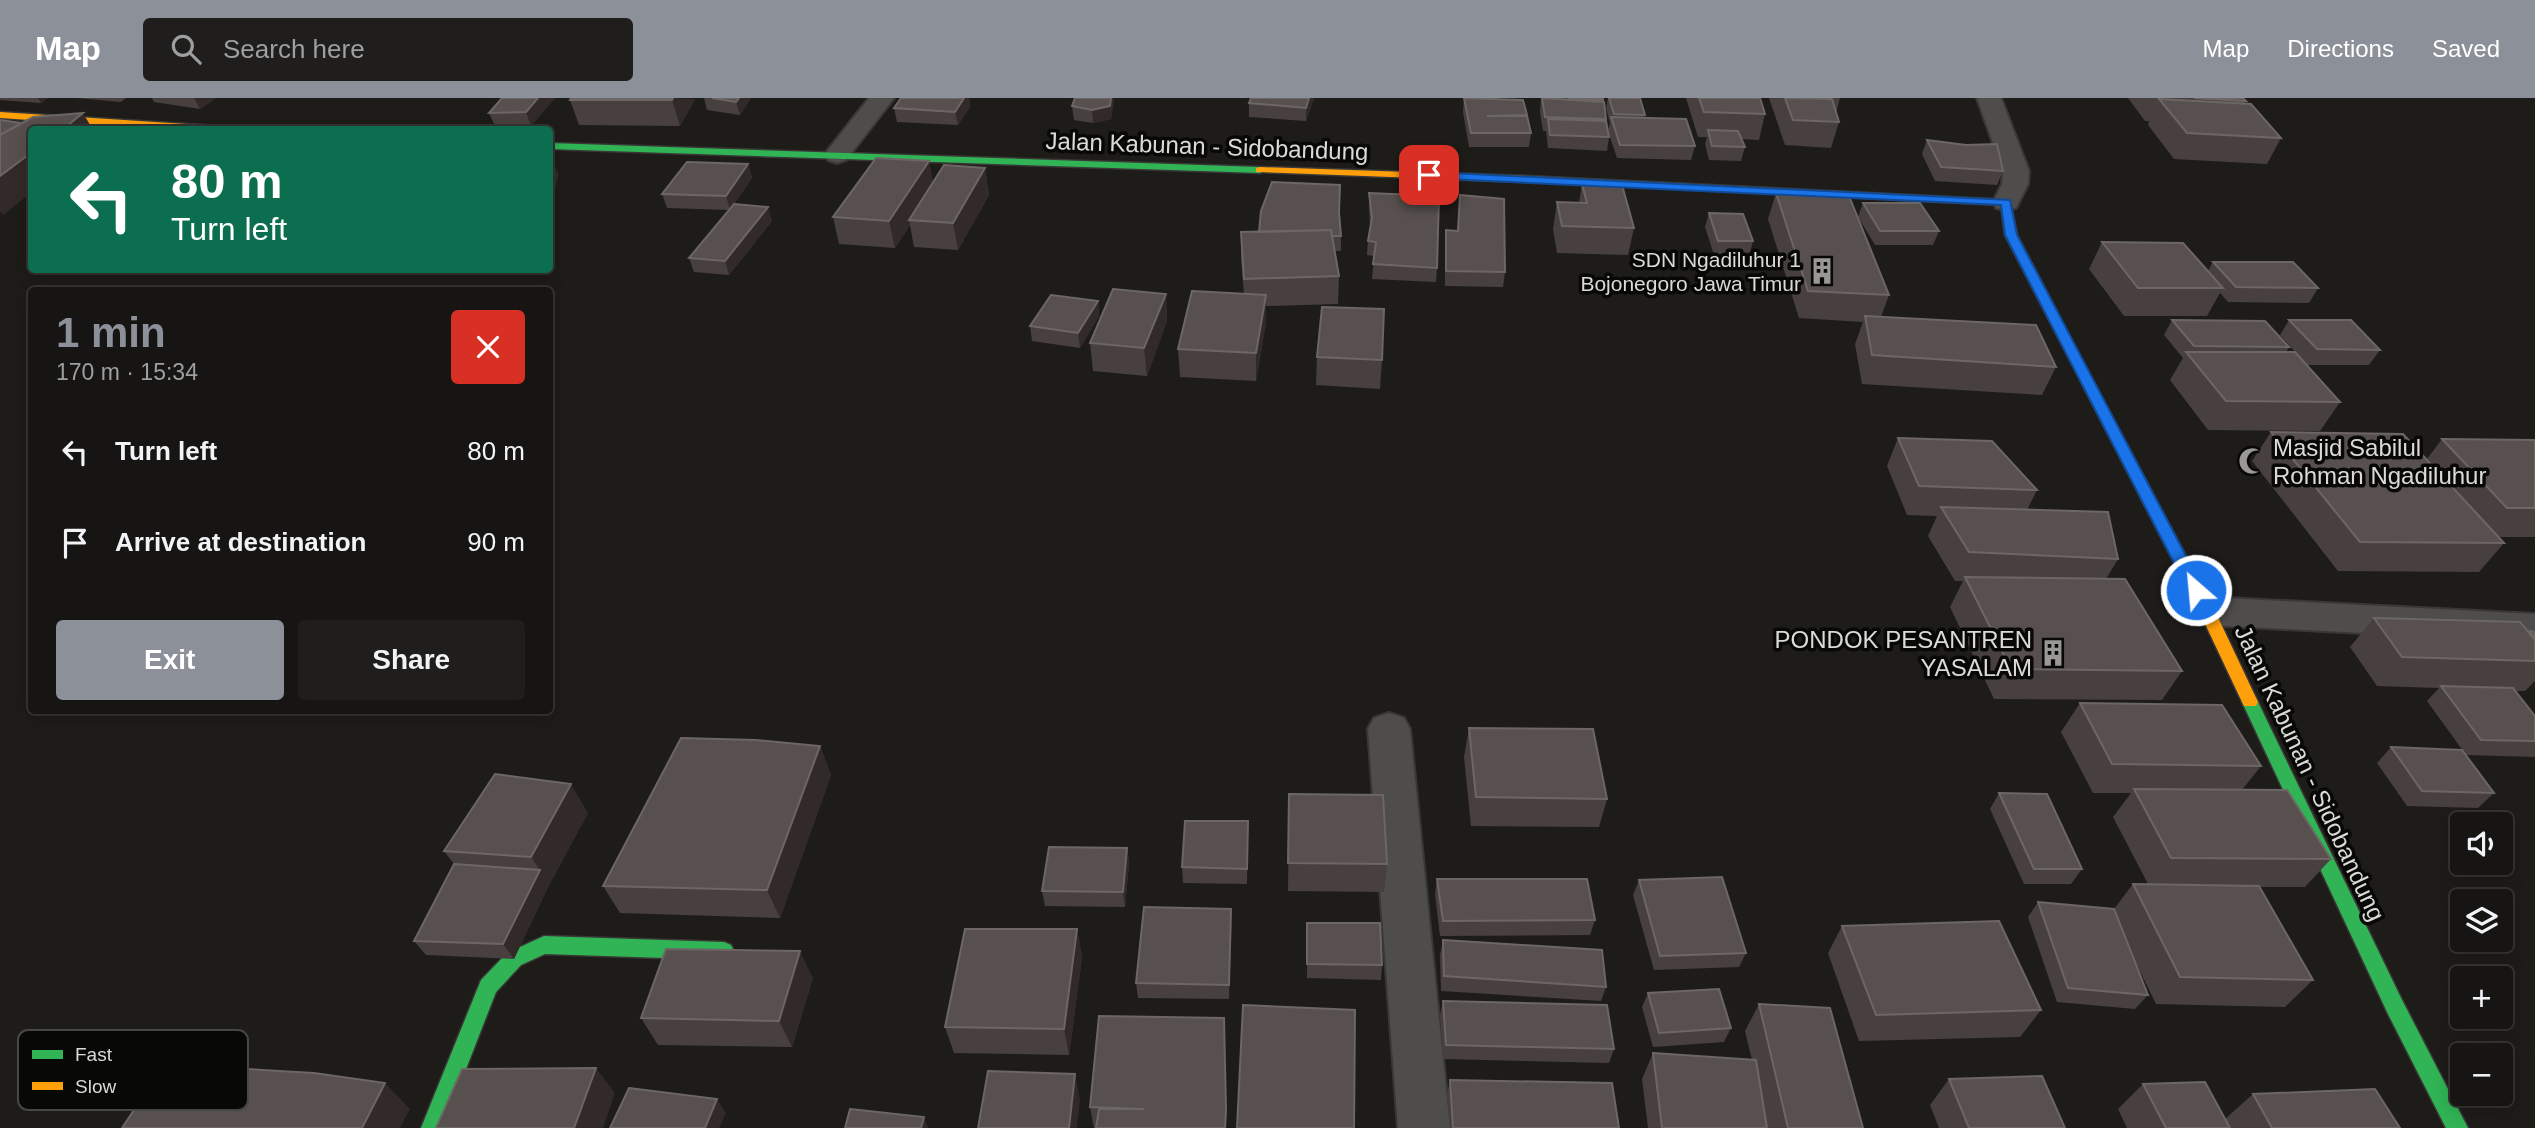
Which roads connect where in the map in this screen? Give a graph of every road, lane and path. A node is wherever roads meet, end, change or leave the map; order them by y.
1 (882, 98) edge
2 (1989, 98) edge
3 (0, 115) edge
4 (171, 126) edge
5 (553, 146) edge
6 (837, 155) junction
7 (2006, 202) junction
8 (2207, 611) junction
9 (2535, 628) edge
10 (1389, 729) dead end
11 (734, 951) edge
12 (432, 1128) edge
13 (1424, 1128) edge
14 (2457, 1128) edge

1 - 6 street
2 - 7 street
3 - 4 street
5 - 6 street, Jalan Kabunan - Sidobandung
6 - 7 street, Jalan Kabunan - Sidobandung
7 - 8 street, Jalan Kabunan - Sidobandung
8 - 9 street
8 - 14 street, Jalan Kabunan - Sidobandung
10 - 13 street
11 - 12 street

